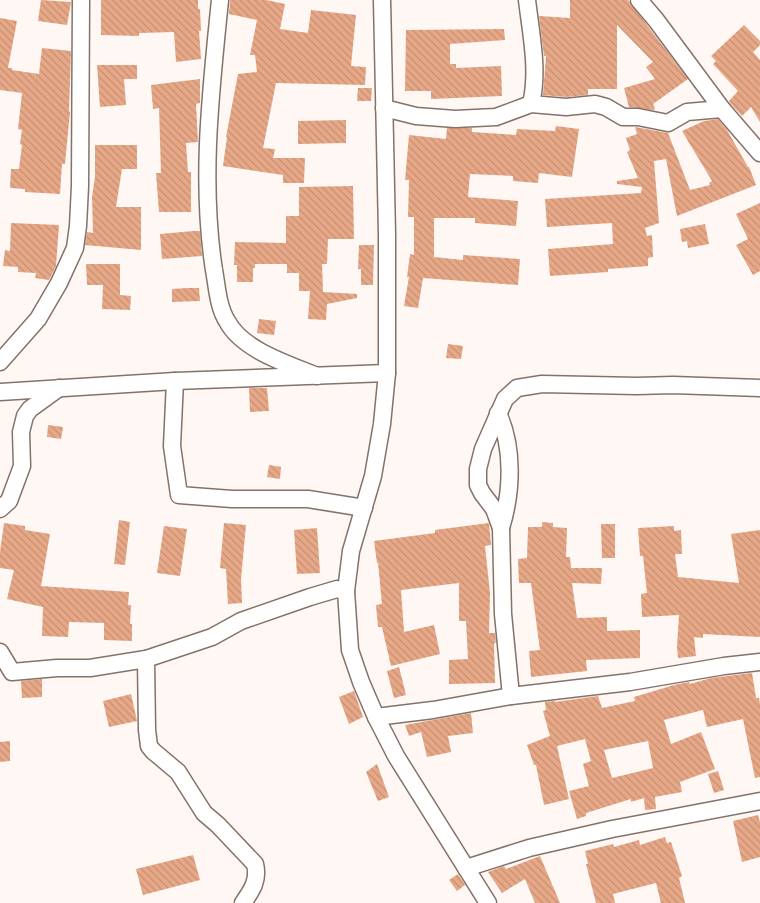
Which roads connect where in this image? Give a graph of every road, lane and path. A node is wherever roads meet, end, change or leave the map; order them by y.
1 (81, 0) edge
2 (220, 0) edge
3 (382, 0) edge
4 (527, 0) edge
5 (638, 0) edge
6 (530, 104) junction
7 (384, 108) junction
8 (722, 109) junction
9 (416, 116) junction
10 (384, 125) junction
11 (759, 151) edge
12 (0, 362) edge
13 (387, 373) junction
14 (316, 376) junction
15 (175, 381) junction
16 (59, 388) junction
17 (760, 388) edge
18 (0, 392) edge
19 (498, 413) junction
20 (364, 508) junction
21 (0, 509) edge
22 (501, 528) junction
23 (346, 591) junction
24 (0, 652) edge
25 (146, 660) junction
26 (760, 662) edge
27 (511, 696) junction
28 (376, 717) junction
29 (760, 801) edge
30 (466, 868) junction
31 (243, 903) edge
32 (488, 903) edge

1 - 12 street
2 - 14 street
3 - 7 street
4 - 6 street
5 - 8 street
6 - 8 street
6 - 9 street
7 - 9 street
7 - 10 street
8 - 11 street
9 - 10 street
10 - 13 street
13 - 14 street
13 - 20 street
14 - 15 street
15 - 16 street
15 - 20 street
16 - 18 street
16 - 21 street
17 - 19 street
19 - 22 street
19 - 22 street
20 - 23 street
22 - 27 street
23 - 25 street
23 - 28 street
24 - 25 street
25 - 31 street
26 - 27 street
27 - 28 street
28 - 30 street
29 - 30 street
30 - 32 street

